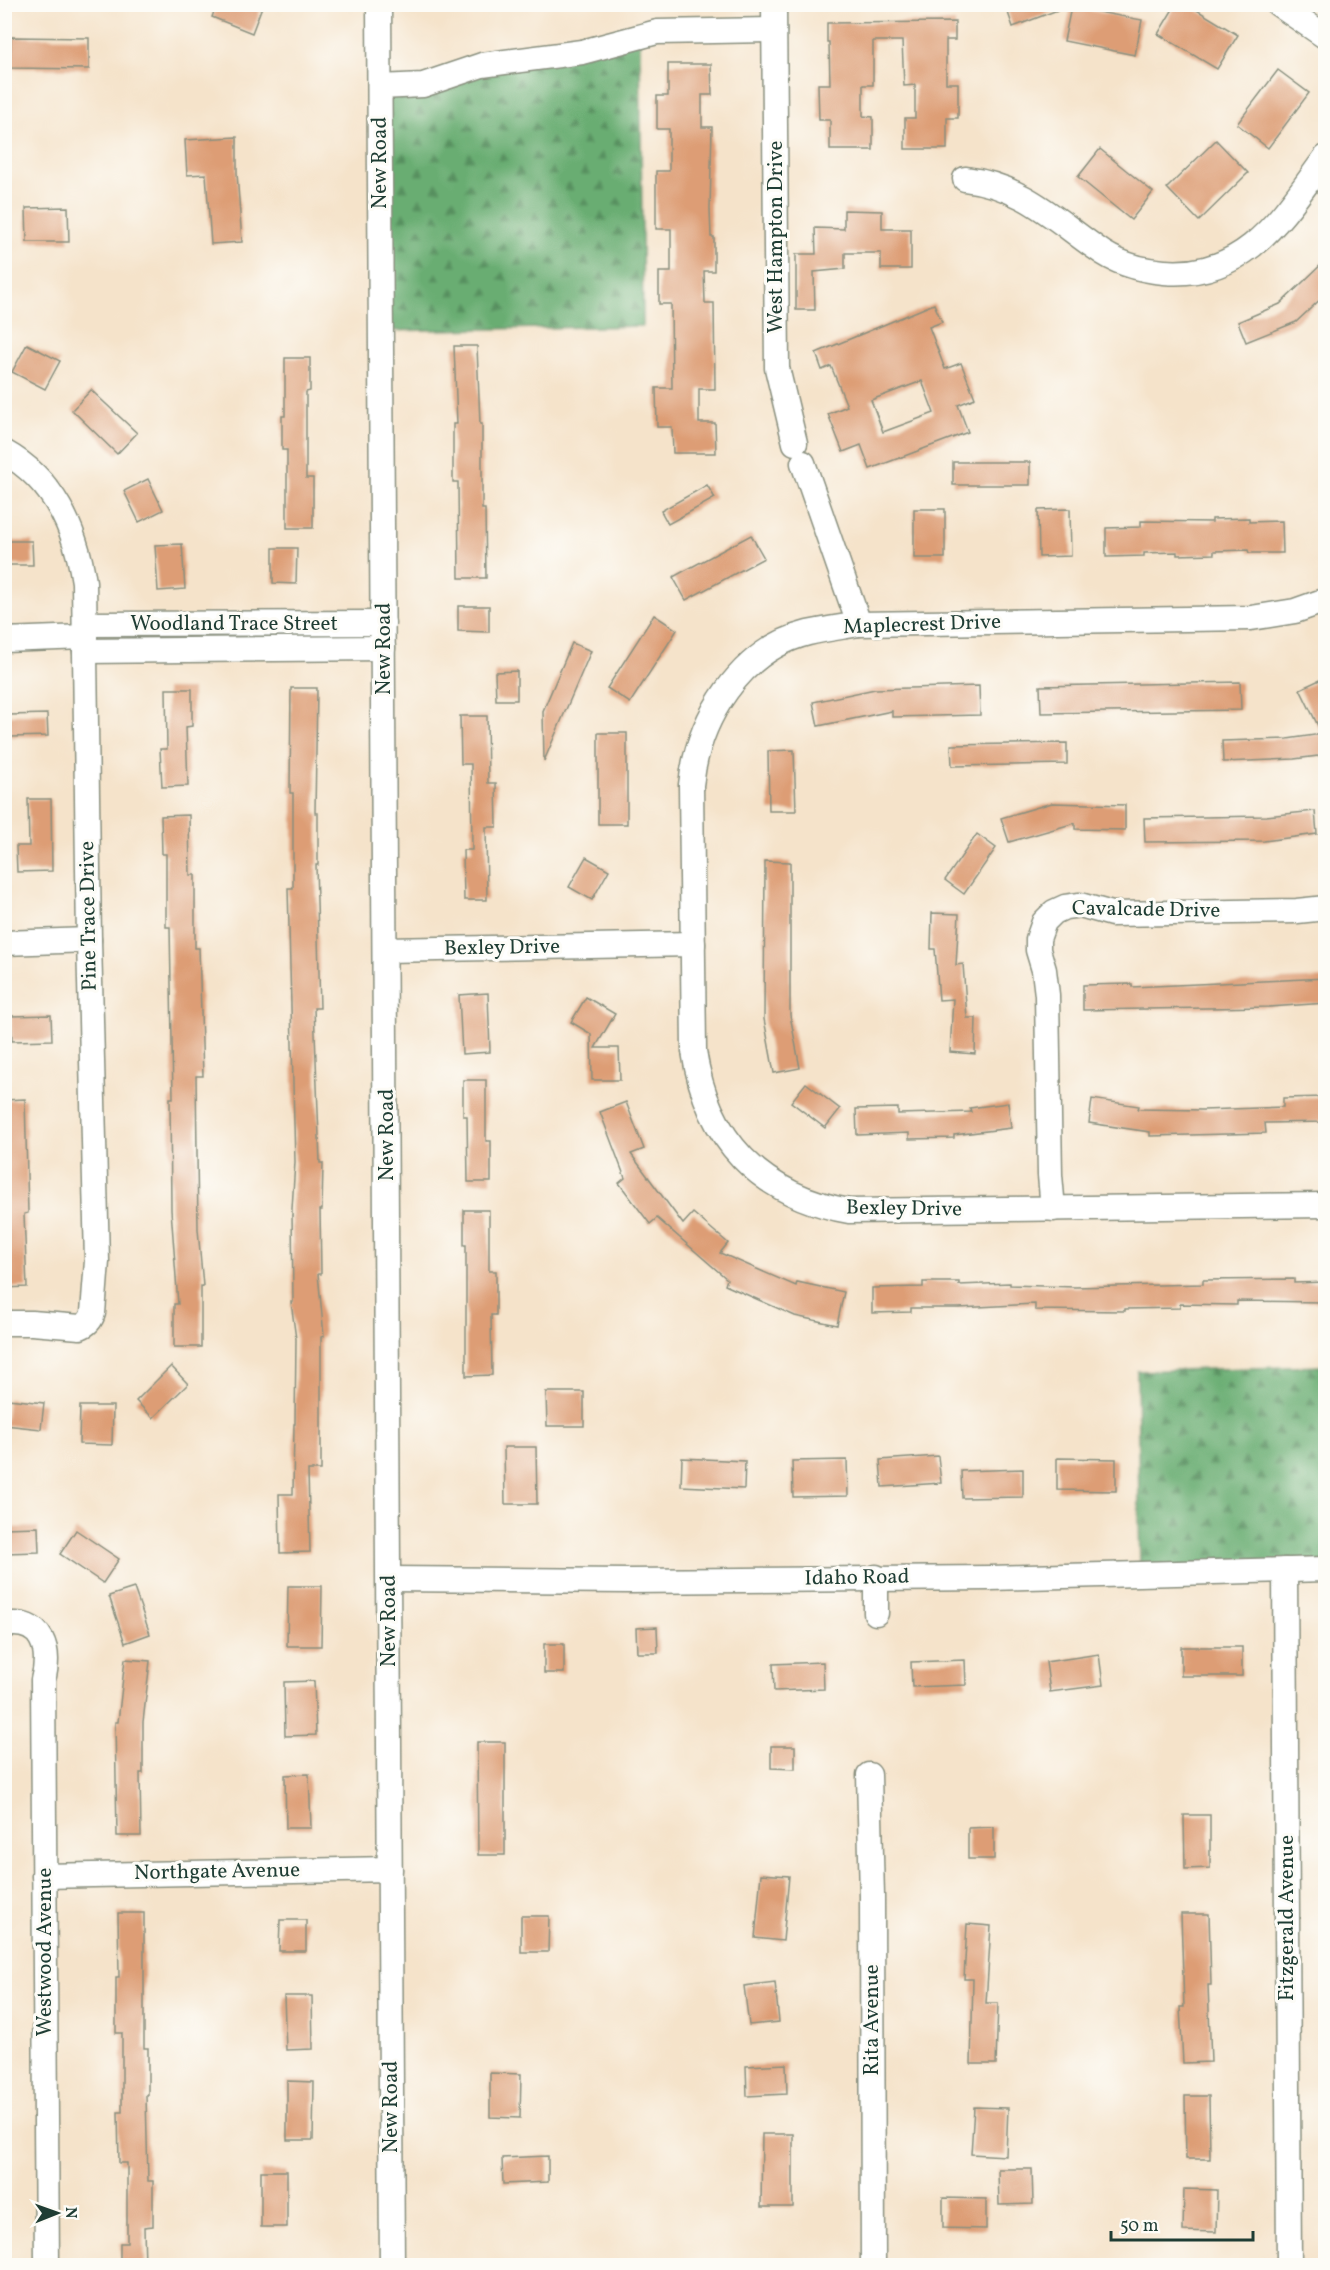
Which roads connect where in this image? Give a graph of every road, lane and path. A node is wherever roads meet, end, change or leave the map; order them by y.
1 (379, 4) edge
2 (774, 4) edge
3 (1278, 4) edge
4 (774, 30) junction
5 (1326, 38) edge
6 (380, 87) junction
7 (1326, 157) edge
8 (965, 179) dead end
9 (4, 452) edge
10 (1326, 600) edge
11 (383, 623) junction
12 (859, 624) junction
13 (85, 638) junction
14 (4, 640) edge
15 (383, 648) junction
16 (1326, 908) edge
17 (89, 940) junction
18 (4, 943) edge
19 (693, 944) junction
20 (386, 950) junction
21 (1326, 1205) edge
22 (1053, 1209) junction
23 (4, 1323) edge
24 (1326, 1569) edge
25 (1285, 1570) junction
26 (876, 1577) junction
27 (389, 1580) junction
28 (876, 1613) dead end
29 (4, 1625) edge
30 (869, 1775) dead end
31 (390, 1869) junction
32 (44, 1876) junction
33 (47, 2265) edge
34 (392, 2265) edge
35 (873, 2265) edge
36 (1289, 2265) edge

1 - 6 street, New Road
2 - 4 street, West Hampton Drive
3 - 5 street
4 - 6 street
4 - 12 street, West Hampton Drive
6 - 11 street, New Road
7 - 8 street
9 - 13 street, Pine Trace Drive
10 - 12 street, Maplecrest Drive
11 - 13 street, Woodland Trace Street
11 - 15 street, New Road
12 - 19 street, Maplecrest Drive
13 - 14 street, Woodland Trace Street
13 - 15 street, Woodland Trace Street
13 - 17 street, Pine Trace Drive
15 - 20 street, New Road
16 - 22 street, Cavalcade Drive
17 - 18 street
17 - 23 street, Pine Trace Drive
19 - 20 street, Bexley Drive
19 - 22 street, Bexley Drive
20 - 27 street, New Road
21 - 22 street, Bexley Drive
24 - 25 street, Idaho Road
25 - 26 street, Idaho Road
25 - 36 street, Fitzgerald Avenue
26 - 27 street, Idaho Road
26 - 28 street
27 - 31 street, New Road
29 - 32 street, Westwood Avenue
30 - 35 street, Rita Avenue
31 - 32 street, Northgate Avenue
31 - 34 street, New Road
32 - 33 street, Westwood Avenue

